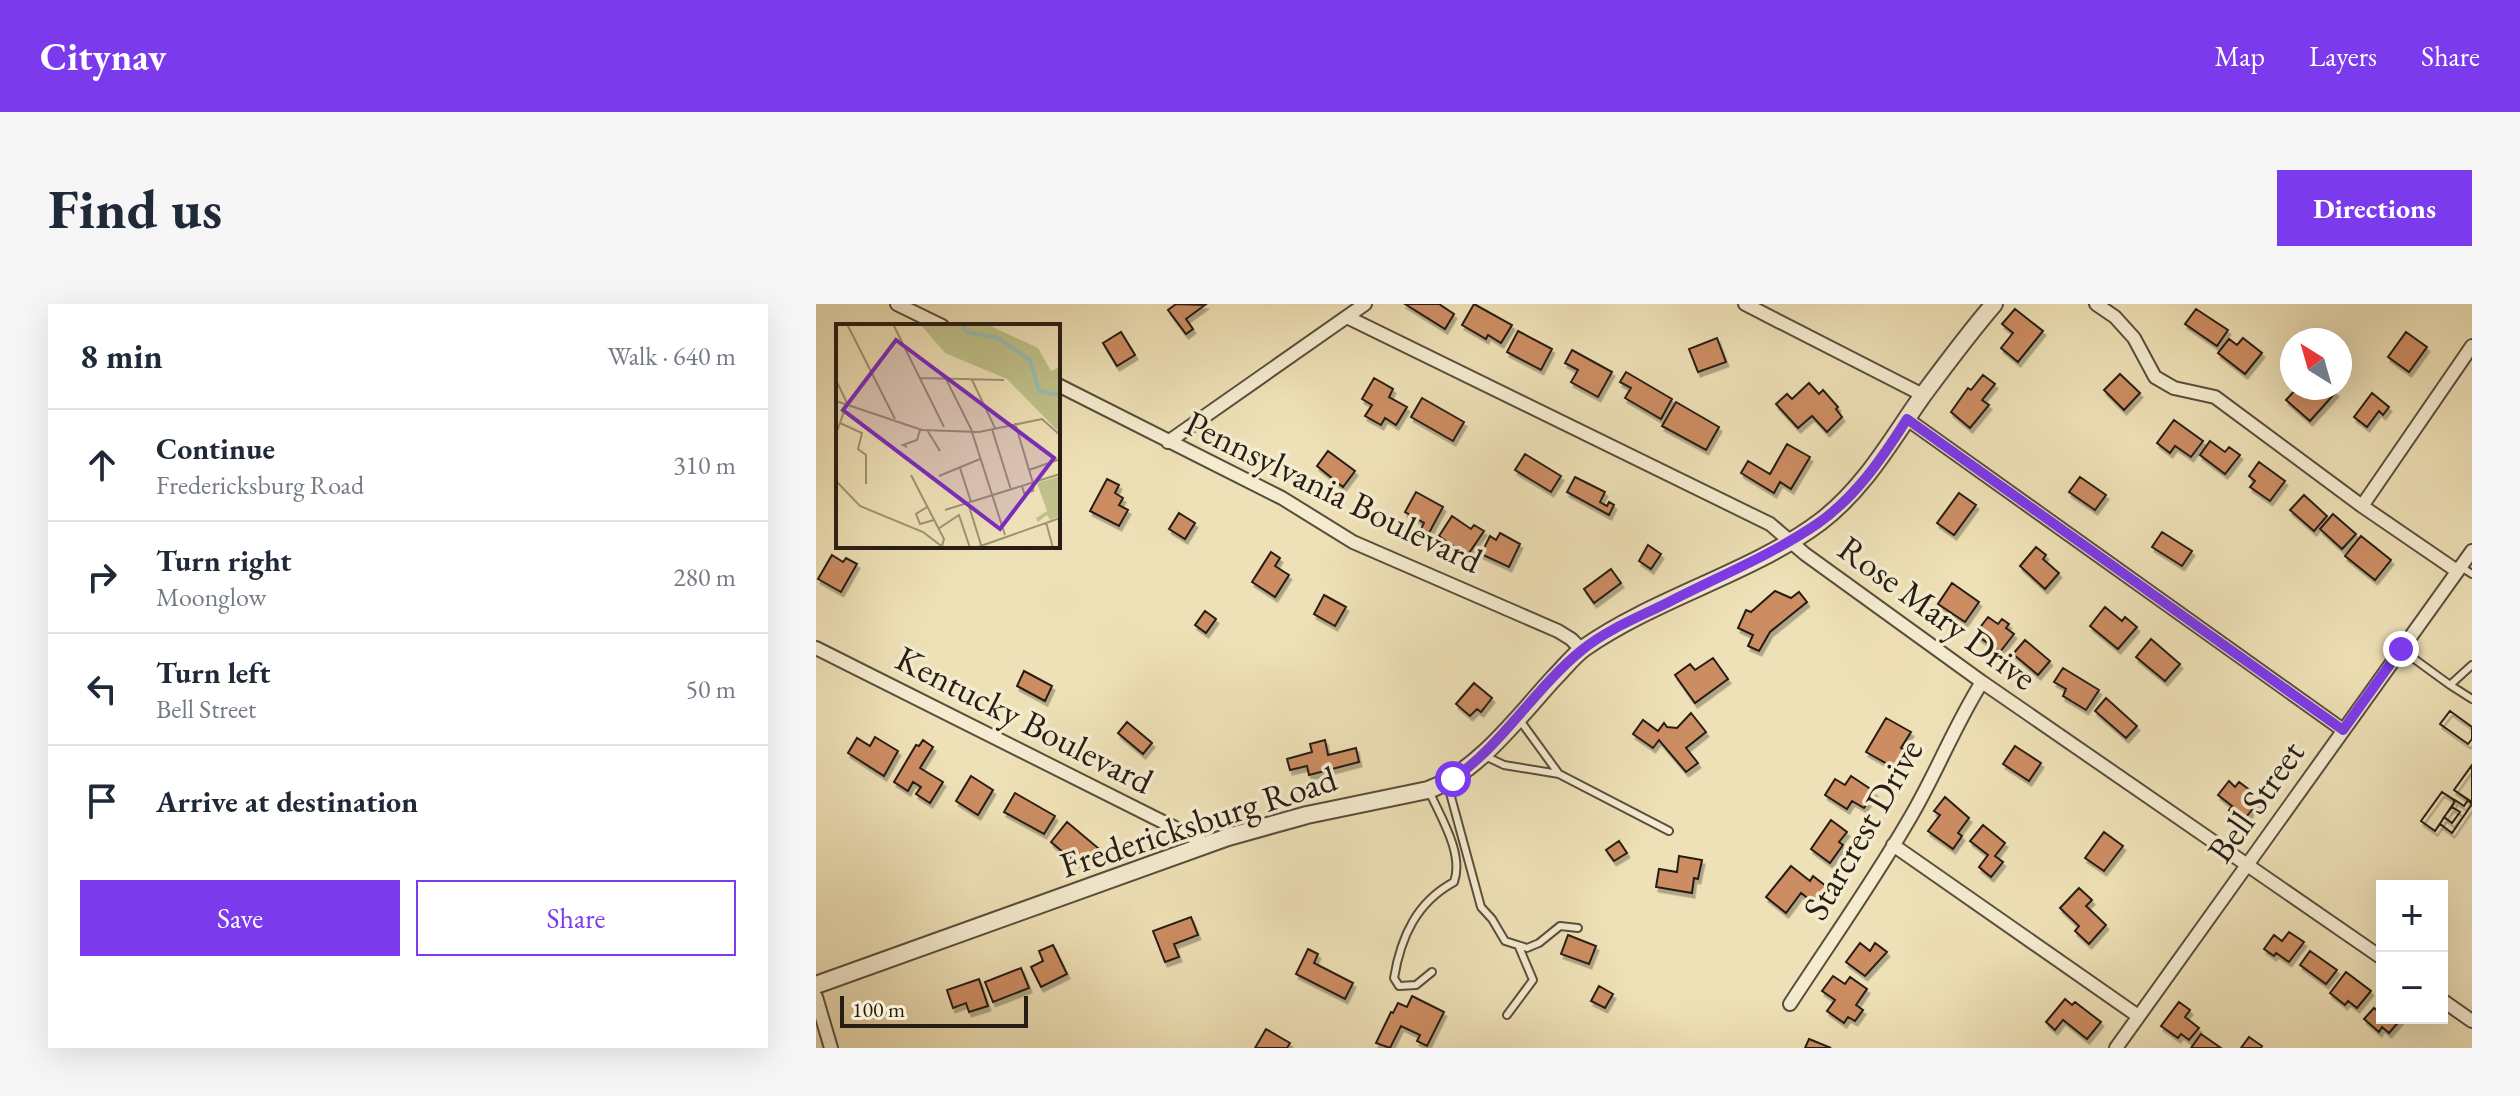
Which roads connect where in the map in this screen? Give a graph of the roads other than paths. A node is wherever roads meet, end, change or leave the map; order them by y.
1 (897, 304) edge
2 (1365, 304) edge
3 (1745, 304) edge
4 (1994, 304) edge
5 (2096, 304) edge
6 (1347, 317) junction
7 (938, 324) edge
8 (2472, 346) edge
9 (1060, 386) edge
10 (1923, 395) junction
11 (1907, 419) junction
12 (1168, 442) junction
13 (2362, 506) junction
14 (1789, 541) junction
15 (2472, 551) edge
16 (2463, 571) edge
17 (816, 648) edge
18 (2401, 649) junction
19 (1582, 650) junction
20 (2472, 665) edge
21 (1982, 682) junction
22 (2450, 685) junction
23 (2472, 699) edge
24 (1518, 717) junction
25 (2343, 730) junction
26 (1482, 754) junction
27 (1559, 774) junction
28 (1447, 782) junction
29 (1428, 790) junction
30 (1669, 831) dead end
31 (1207, 844) junction
32 (1893, 845) junction
33 (2247, 864) junction
34 (1578, 928) dead end
35 (1519, 947) junction
36 (2376, 954) edge
37 (1432, 972) dead end
38 (816, 985) edge
39 (816, 997) edge
40 (1790, 1004) dead end
41 (2448, 1004) edge
42 (1507, 1015) dead end
43 (2138, 1016) junction
44 (2472, 1021) edge
45 (2123, 1045) edge
46 (831, 1048) edge

1 - 7 street
2 - 6 street
3 - 10 street
4 - 10 street, Fredericksburg Road
5 - 13 street
6 - 12 street
6 - 14 street, Rose Mary Drive
8 - 13 street
9 - 12 street, Pennsylvania Boulevard
10 - 11 street, Fredericksburg Road
11 - 14 street, Fredericksburg Road
11 - 25 street
12 - 19 street, Pennsylvania Boulevard
13 - 16 street
14 - 19 street, Fredericksburg Road
14 - 21 street, Rose Mary Drive
15 - 16 street, Bell Street
16 - 18 street, Bell Street
17 - 31 street, Kentucky Boulevard
18 - 22 lane
18 - 25 street, Bell Street
19 - 24 street, Fredericksburg Road
20 - 22 lane
21 - 32 street, Starcrest Drive
21 - 33 street, Rose Mary Drive
22 - 23 lane
24 - 26 street, Fredericksburg Road
24 - 27 lane
25 - 33 street, Bell Street
26 - 27 lane
26 - 28 street, Fredericksburg Road
27 - 30 lane
28 - 29 street, Fredericksburg Road
28 - 35 lane
29 - 31 street, Fredericksburg Road
29 - 37 lane
31 - 38 street, Fredericksburg Road
32 - 40 street, Starcrest Drive
32 - 43 street
33 - 36 street, Rose Mary Drive
33 - 43 street, Bell Street
34 - 35 lane
35 - 42 lane
39 - 46 street
41 - 44 street
43 - 45 street, Bell Street

